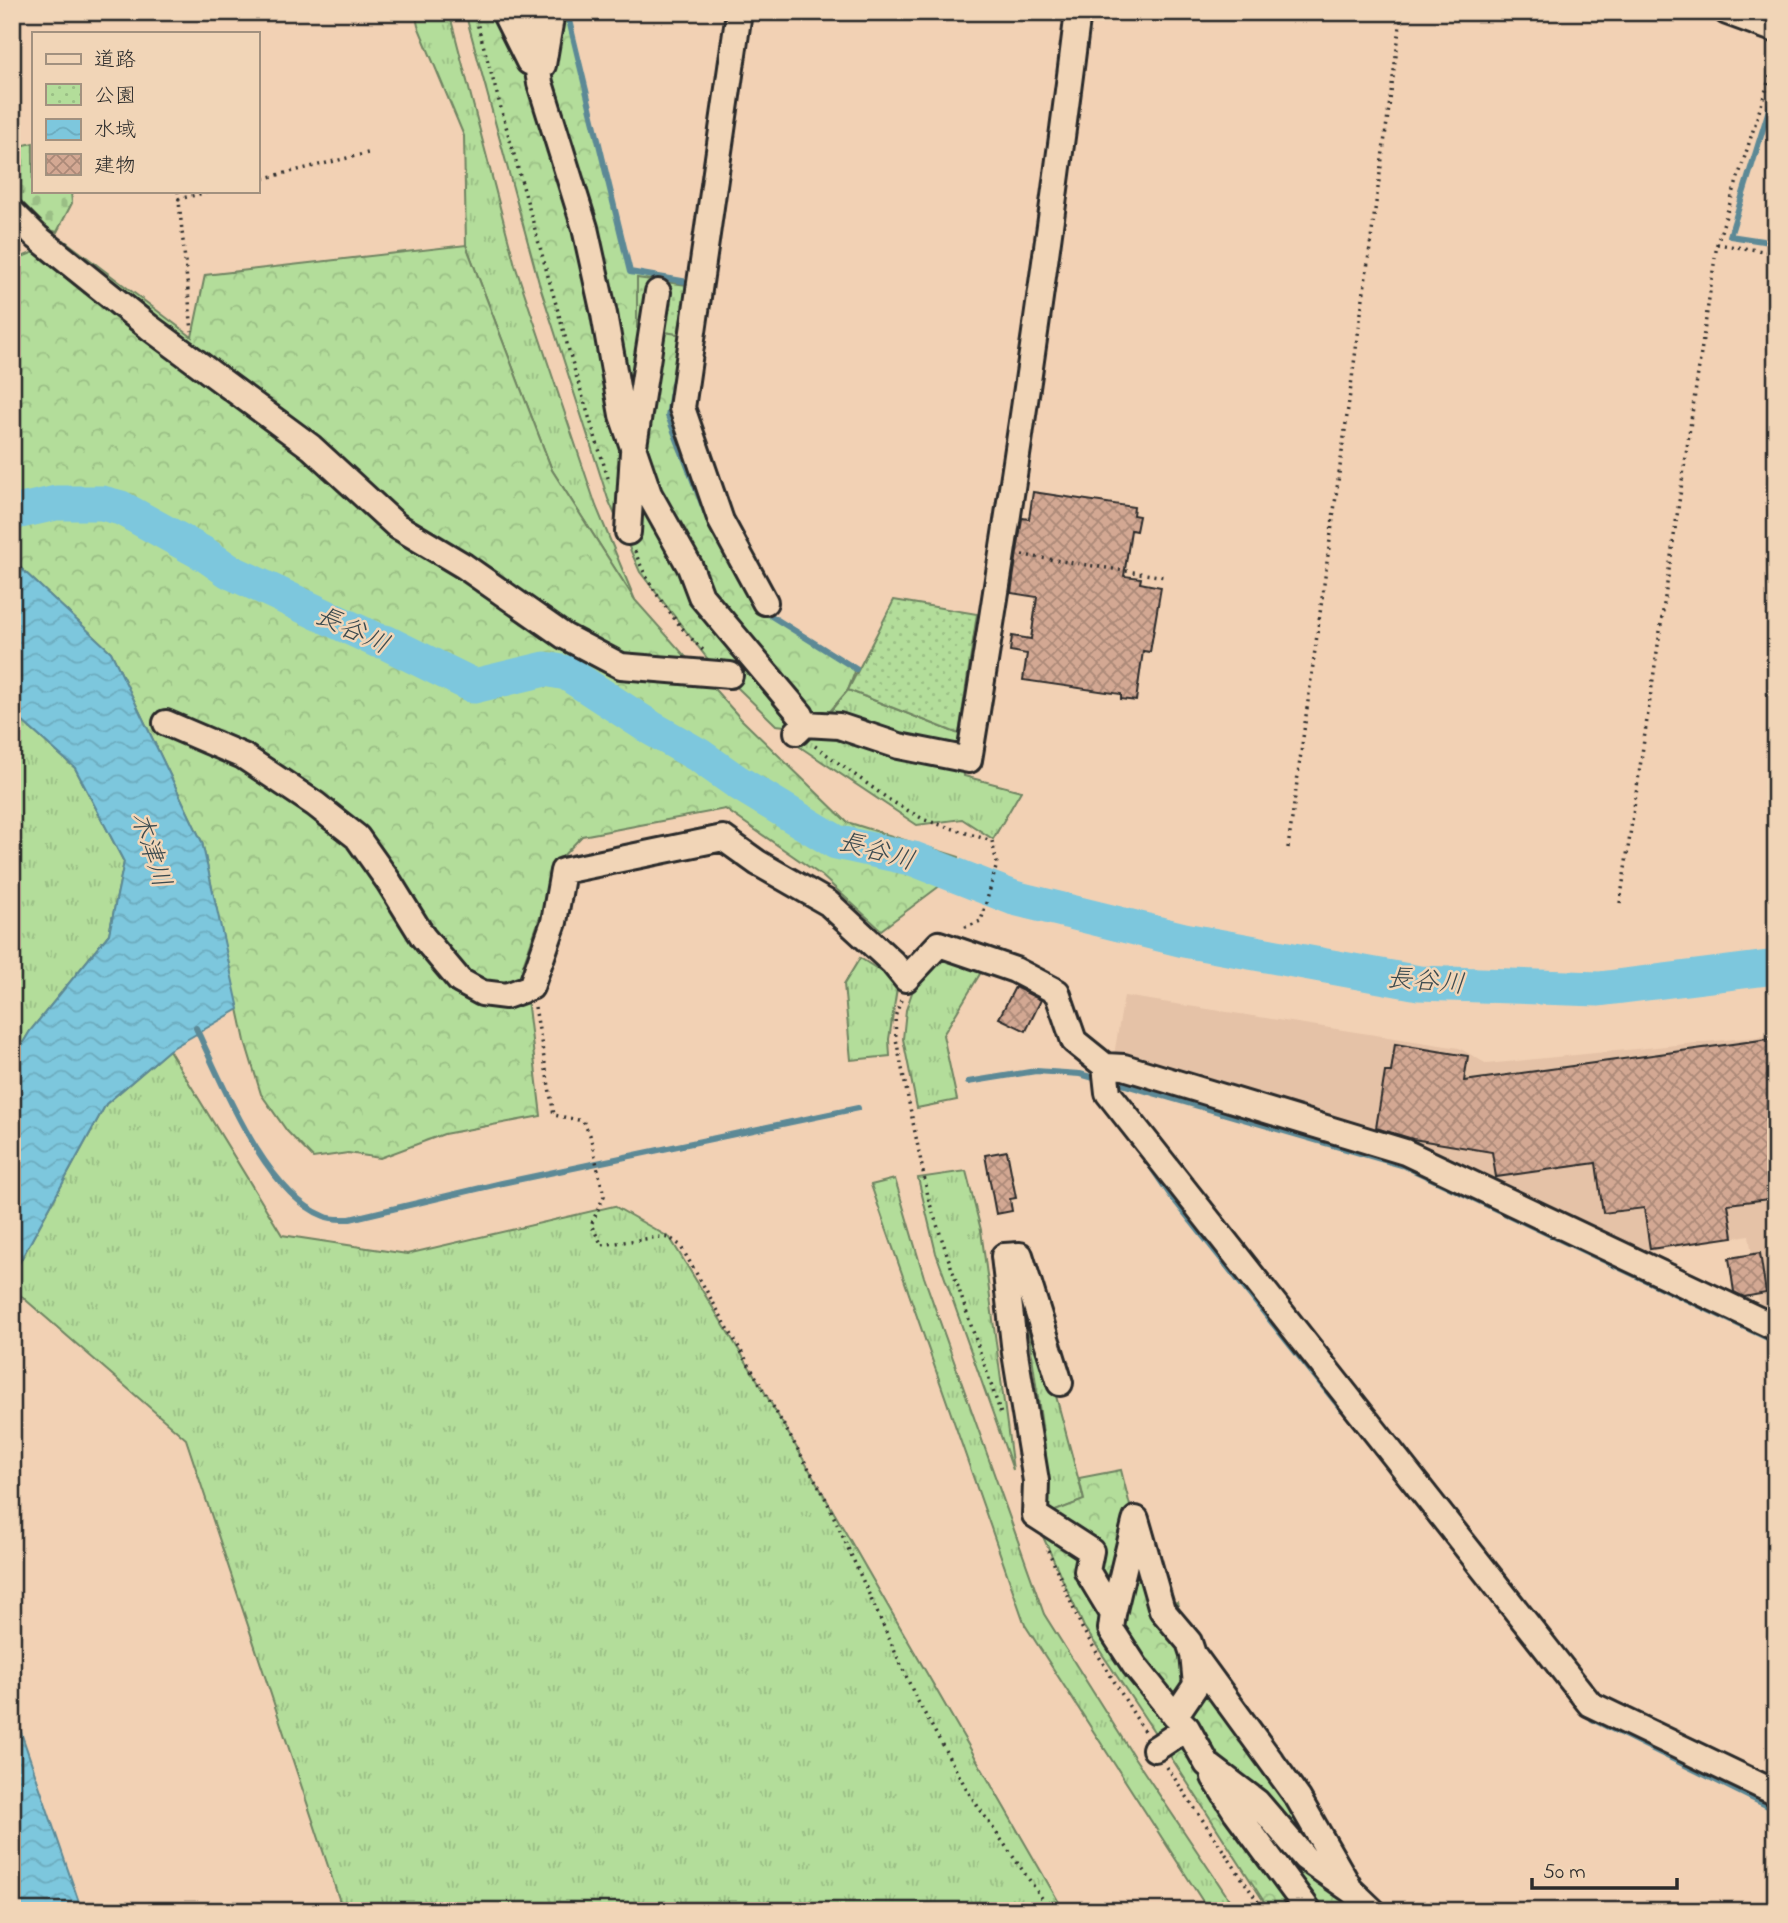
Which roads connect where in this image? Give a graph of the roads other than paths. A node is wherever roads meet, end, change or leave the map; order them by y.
1 (504, 12) edge
2 (528, 12) edge
3 (552, 12) edge
4 (739, 12) edge
5 (1078, 12) edge
6 (1727, 12) edge
7 (1776, 30) edge
8 (540, 83) junction
9 (12, 212) edge
10 (658, 292) dead end
11 (633, 452) junction
12 (628, 532) dead end
13 (765, 602) dead end
14 (730, 676) dead end
15 (166, 723) dead end
16 (1105, 1066) junction
17 (1776, 1328) edge
18 (1060, 1384) dead end
19 (1113, 1614) junction
20 (1193, 1654) junction
21 (1181, 1722) junction
22 (1155, 1749) dead end
23 (1207, 1764) junction
24 (1776, 1793) edge
25 (1352, 1891) junction
26 (1309, 1911) edge
27 (1373, 1911) edge

1 - 8 street
2 - 8 street
3 - 8 street
4 - 13 street
5 - 11 street
6 - 7 street
8 - 11 street
9 - 14 street
10 - 11 street
11 - 12 street
15 - 16 street
16 - 17 street
16 - 24 street
18 - 19 street
19 - 20 street
19 - 21 street
20 - 21 street
20 - 25 street
21 - 22 street
21 - 23 street
23 - 25 street
23 - 26 street
25 - 27 street

